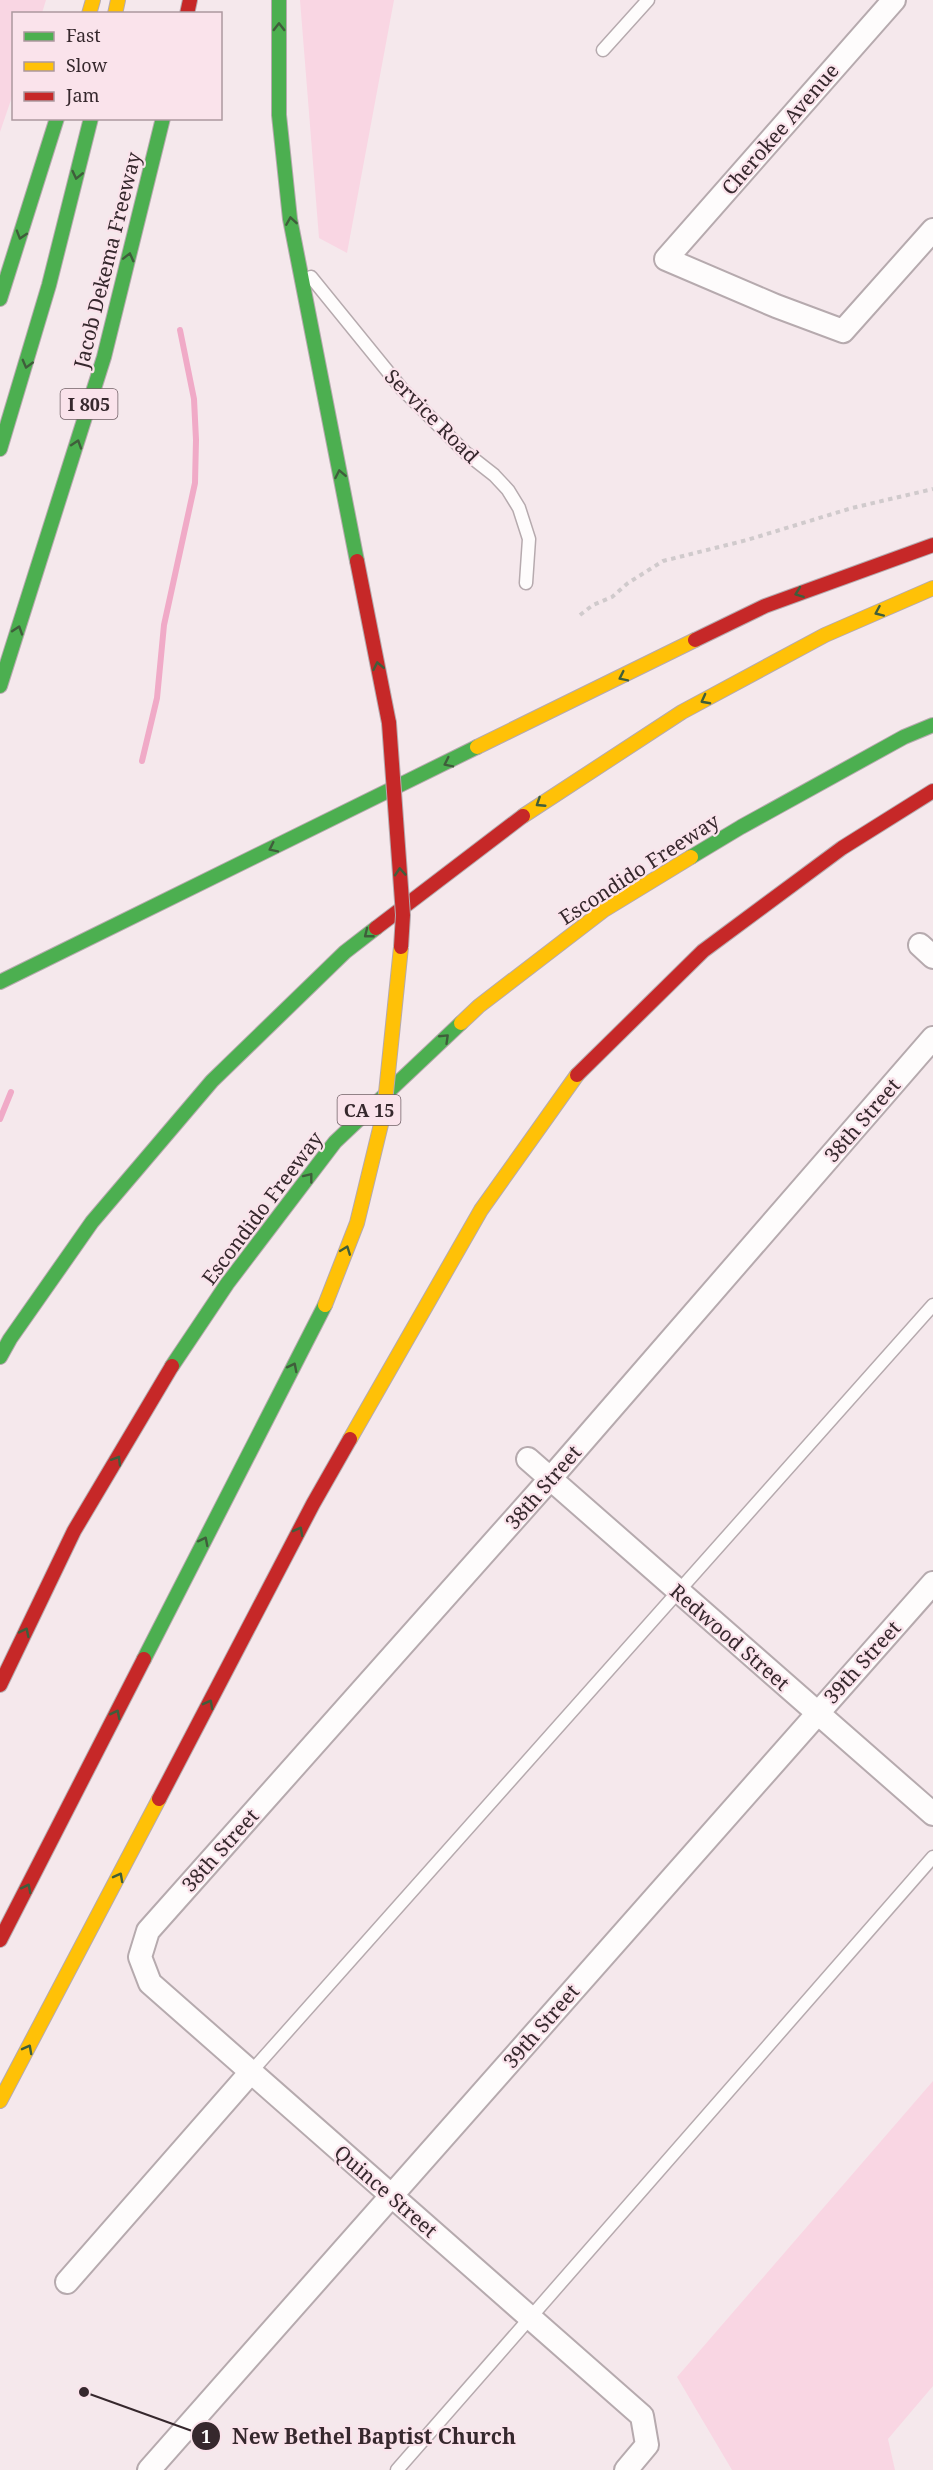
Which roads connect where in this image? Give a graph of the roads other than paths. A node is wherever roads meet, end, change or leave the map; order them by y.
1 (279, 0) edge
2 (648, 0) edge
3 (894, 0) edge
4 (603, 50) dead end
5 (56, 120) edge
6 (91, 120) edge
7 (163, 120) edge
8 (933, 230) edge
9 (299, 262) junction
10 (0, 299) edge
11 (0, 448) edge
12 (933, 545) edge
13 (526, 583) dead end
14 (933, 588) edge
15 (0, 686) edge
16 (933, 725) edge
17 (933, 791) edge
18 (3, 980) edge
19 (933, 1038) edge
20 (933, 1305) edge
21 (0, 1358) edge
22 (528, 1459) dead end
23 (550, 1479) junction
24 (933, 1583) edge
25 (678, 1591) junction
26 (0, 1684) edge
27 (817, 1713) junction
28 (933, 1814) edge
29 (933, 1857) edge
30 (148, 1931) joint
31 (0, 1940) edge
32 (251, 2072) junction
33 (0, 2101) edge
34 (392, 2196) junction
35 (67, 2282) dead end
36 (530, 2318) junction
37 (149, 2470) edge
38 (397, 2470) edge
39 (626, 2470) edge

9 -> 1 highway
2 - 4 lane
3 - 8 street, Cherokee Avenue
5 -> 10 highway
6 -> 11 highway
15 -> 7 highway, Jacob Dekema Freeway / I 805
9 - 13 lane, Service Road
31 -> 9 highway, bridge
12 -> 18 highway
14 -> 21 highway
26 -> 16 highway, Escondido Freeway / CA 15
33 -> 17 highway
19 - 23 street, 38th Street
20 - 25 lane
22 - 23 street, Redwood Street
23 - 25 street, Redwood Street
23 - 30 street, 38th Street
24 - 27 street, 39th Street
25 - 27 street, Redwood Street
25 - 32 lane
27 - 28 street, Redwood Street
27 - 34 street, 39th Street
29 - 36 lane
30 - 32 street, Quince Street
32 - 34 street, Quince Street
32 - 35 street
34 - 36 street, Quince Street
34 - 37 street, 39th Street
36 - 38 lane
36 - 39 street, Quince Street

